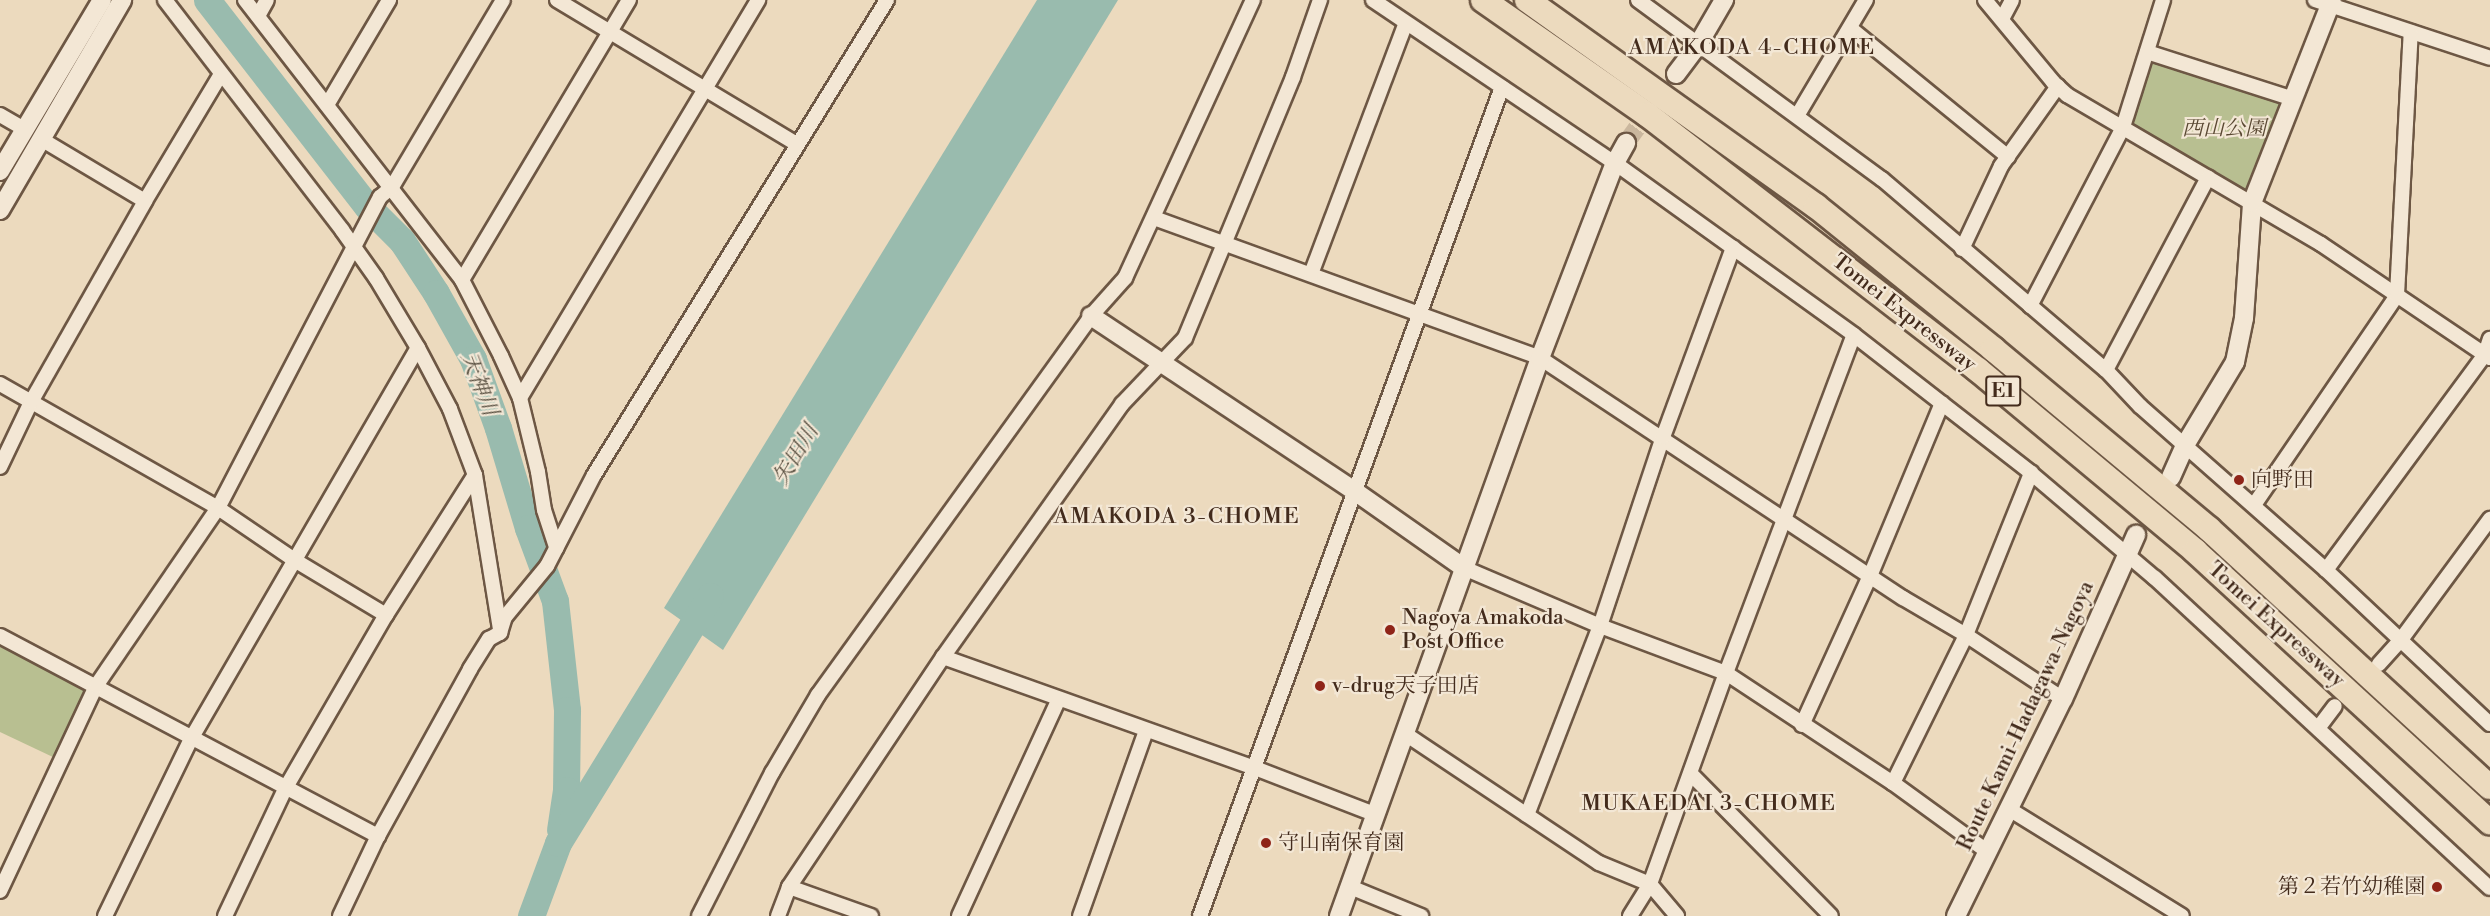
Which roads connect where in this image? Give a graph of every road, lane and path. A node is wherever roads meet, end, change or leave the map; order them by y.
1 (102, 0) edge
2 (122, 0) edge
3 (165, 0) edge
4 (245, 0) edge
5 (267, 0) edge
6 (389, 0) edge
7 (503, 0) edge
8 (557, 0) edge
9 (629, 0) edge
10 (758, 0) edge
11 (1253, 0) edge
12 (1320, 0) edge
13 (1373, 0) edge
14 (1483, 0) edge
15 (1527, 0) edge
16 (1638, 0) edge
17 (1724, 0) edge
18 (1866, 0) edge
19 (1985, 0) edge
20 (2012, 0) edge
21 (2163, 0) edge
22 (884, 1) edge
23 (2326, 2) edge
24 (258, 16) junction
25 (2002, 19) junction
26 (1406, 23) junction
27 (1850, 28) junction
28 (610, 32) junction
29 (2411, 32) junction
30 (1699, 43) junction
31 (2147, 52) junction
32 (2490, 58) edge
33 (221, 74) junction
34 (1676, 74) tunnel mouth
35 (2058, 86) junction
36 (704, 87) junction
37 (1502, 87) junction
38 (2293, 99) junction
39 (327, 105) junction
40 (0, 116) edge
41 (1797, 116) junction
42 (2123, 127) junction
43 (24, 129) junction
44 (41, 140) junction
45 (1626, 143) tunnel mouth
46 (797, 144) junction
47 (2008, 157) junction
48 (1615, 163) junction
49 (0, 171) edge
50 (2208, 177) junction
51 (392, 187) junction
52 (145, 201) junction
53 (2252, 203) junction
54 (0, 210) edge
55 (1154, 219) junction
56 (356, 240) junction
57 (1223, 241) junction
58 (1733, 248) junction
59 (1962, 249) junction
60 (1311, 274) junction
61 (462, 280) junction
62 (2397, 295) junction
63 (2030, 306) junction
64 (1419, 313) junction
65 (1091, 316) junction
66 (1854, 334) junction
67 (2490, 339) edge
68 (418, 348) junction
69 (2487, 356) edge
70 (1540, 358) junction
71 (1160, 363) junction
72 (2106, 370) junction
73 (0, 384) edge
74 (520, 398) junction
75 (31, 402) junction
76 (1942, 403) junction
77 (1663, 437) junction
78 (2186, 445) junction
79 (0, 467) edge
80 (2031, 473) junction
81 (475, 475) junction
82 (2171, 477) dead end
83 (1353, 490) junction
84 (2254, 505) junction
85 (218, 508) junction
86 (2490, 519) edge
87 (1785, 521) junction
88 (2136, 536) dead end
89 (556, 548) junction
90 (2127, 554) junction
91 (296, 561) junction
92 (1464, 568) junction
93 (2326, 570) junction
94 (1870, 576) junction
95 (386, 615) junction
96 (1600, 626) junction
97 (500, 633) junction
98 (1966, 635) junction
99 (0, 636) edge
100 (2400, 641) junction
101 (943, 657) junction
102 (2379, 664) dead end
103 (1726, 673) junction
104 (96, 686) junction
105 (1059, 699) junction
106 (2063, 699) junction
107 (2335, 706) dead end
108 (2490, 724) edge
109 (1802, 725) junction
110 (2319, 727) junction
111 (1146, 731) junction
112 (1404, 733) junction
113 (191, 739) junction
114 (1255, 768) junction
115 (1691, 774) junction
116 (1893, 783) junction
117 (2490, 787) edge
118 (285, 789) junction
119 (2009, 809) junction
120 (1374, 814) junction
121 (1527, 815) junction
122 (2490, 822) edge
123 (378, 836) junction
124 (1988, 852) junction
125 (1650, 884) junction
126 (789, 887) junction
127 (1350, 887) junction
128 (2490, 888) edge
129 (0, 891) edge
130 (105, 916) edge
131 (225, 916) edge
132 (340, 916) edge
133 (699, 916) edge
134 (778, 916) edge
135 (871, 916) edge
136 (959, 916) edge
137 (1080, 916) edge
138 (1200, 916) edge
139 (1339, 916) edge
140 (1421, 916) edge
141 (1630, 916) edge
142 (1677, 916) edge
143 (1831, 916) edge
144 (1956, 916) edge
145 (2182, 916) edge

1 - 43 street
2 - 44 street
3 - 33 street
4 - 24 street
5 - 24 street
6 - 39 street
7 - 51 street
8 - 28 street
9 - 28 street
10 - 36 street
11 - 55 street
12 - 57 street
13 - 26 street
14 - 122 highway, Tomei Expressway / E1
15 - 117 highway, Tomei Expressway / E1
16 - 30 street
17 - 30 street
18 - 27 street
19 - 25 street
20 - 25 street
21 - 31 street
22 - 46 street
23 - 29 street
23 - 38 street
24 - 39 street
25 - 35 street
26 - 37 street
26 - 60 street
27 - 41 street
27 - 47 street
28 - 36 street
28 - 61 street
29 - 32 street
29 - 62 street
30 - 34 street
30 - 41 street
31 - 38 street
31 - 42 street
33 - 52 street
33 - 56 street
35 - 42 street
35 - 47 street
36 - 46 street
36 - 74 street
37 - 48 street
37 - 64 street
38 - 53 street
39 - 51 street
40 - 43 street
41 - 59 street
42 - 50 street
42 - 63 street
43 - 49 street
44 - 52 street
44 - 54 street
45 - 48 street
46 - 89 street
47 - 59 street
48 - 58 street
48 - 70 street
50 - 53 street
50 - 72 street
51 - 56 street
51 - 61 street
52 - 75 street
53 - 62 street
53 - 78 street
55 - 57 street
55 - 65 street
56 - 68 street
56 - 85 street
57 - 60 street
57 - 71 street
58 - 66 street
58 - 77 street
59 - 63 street
60 - 64 street
61 - 74 street
62 - 69 street
62 - 84 street
63 - 72 street
64 - 70 street
64 - 83 street
65 - 71 street
65 - 133 street
66 - 76 street
66 - 87 street
67 - 69 street
68 - 81 street
68 - 91 street
69 - 93 street
70 - 77 street
70 - 92 street
71 - 83 street
71 - 101 street
72 - 78 street
73 - 75 street
74 - 89 street
75 - 79 street
75 - 85 street
76 - 80 street
76 - 94 street
77 - 87 street
77 - 96 street
78 - 82 street
78 - 84 street
80 - 90 street
80 - 98 street
81 - 95 street
81 - 97 street
83 - 92 street
83 - 114 street
84 - 93 street
85 - 91 street
85 - 104 street
86 - 100 street
87 - 94 street
87 - 103 street
88 - 90 street, Route Kami-Hadagawa-Nagoya
89 - 97 street
90 - 106 street, Route Kami-Hadagawa-Nagoya
90 - 110 street
91 - 95 street
91 - 113 street
92 - 96 street
92 - 112 street
93 - 100 street
94 - 98 street
94 - 109 street
95 - 118 street
96 - 103 street
96 - 121 street
97 - 123 street
98 - 106 street
98 - 116 street
99 - 104 street
100 - 102 street
100 - 108 street
101 - 105 street
101 - 126 street
103 - 109 street
103 - 115 street
104 - 113 street
104 - 129 street
105 - 111 street
105 - 136 street
106 - 119 street, Route Kami-Hadagawa-Nagoya
107 - 110 street
109 - 116 street
110 - 128 street
111 - 114 street
111 - 137 street
112 - 120 street
112 - 121 street
113 - 118 street
113 - 130 street
114 - 120 street
114 - 138 street
115 - 125 street
115 - 143 street
116 - 124 street
118 - 123 street
118 - 131 street
119 - 124 street, Route Kami-Hadagawa-Nagoya
119 - 145 street
120 - 127 street
121 - 125 street
123 - 132 street
124 - 144 street, Route Kami-Hadagawa-Nagoya
125 - 141 street
125 - 142 street
126 - 134 street
126 - 135 street
127 - 139 street
127 - 140 street

